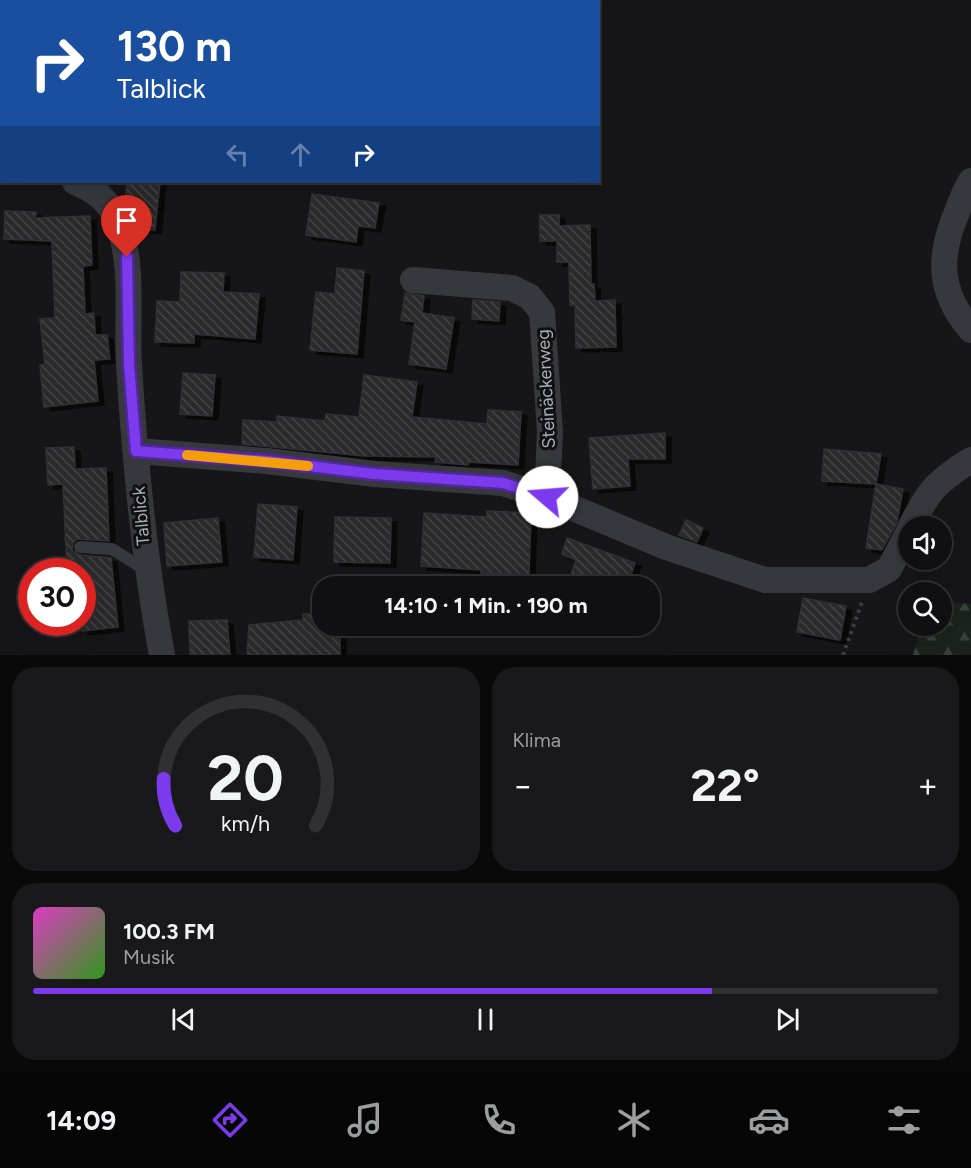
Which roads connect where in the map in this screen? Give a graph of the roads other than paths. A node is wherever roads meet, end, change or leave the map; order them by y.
1 (971, 182) edge
2 (77, 183) edge
3 (963, 220) edge
4 (413, 280) dead end
5 (971, 330) edge
6 (136, 451) junction
7 (971, 460) edge
8 (547, 497) junction
9 (916, 516) edge
10 (80, 547) dead end
11 (898, 552) edge
12 (148, 572) junction
13 (162, 655) edge

1 - 3 street
2 - 6 street, Talblick
3 - 5 street
4 - 8 street, Steinäckerweg
6 - 8 street
6 - 12 street, Talblick
7 - 9 street
8 - 11 street
10 - 12 lane
12 - 13 street, Talblick

